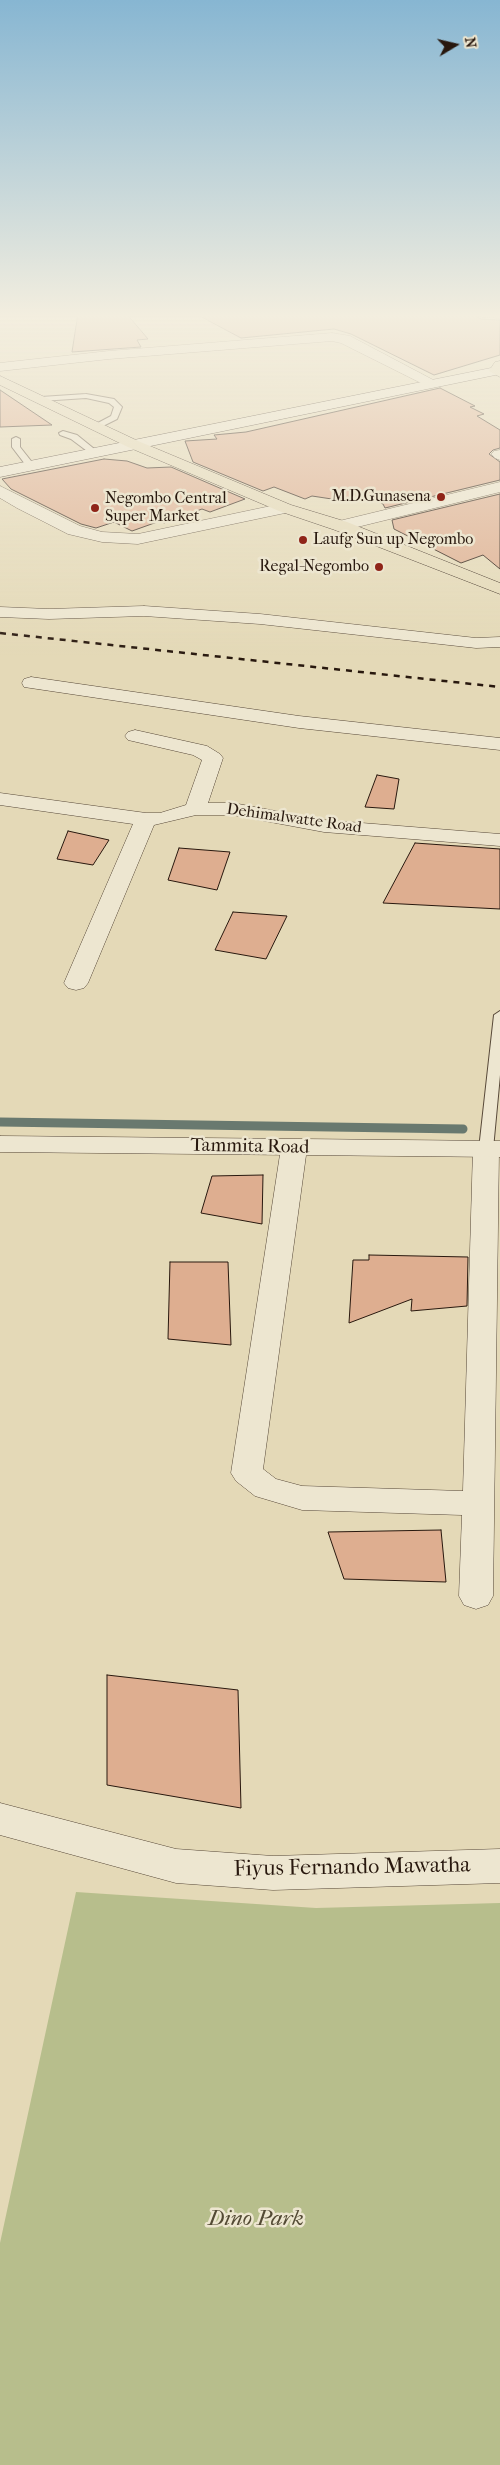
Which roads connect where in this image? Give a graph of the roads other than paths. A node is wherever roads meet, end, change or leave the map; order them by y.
1 (100, 428) edge
2 (213, 428) edge
3 (63, 433) dead end
4 (16, 439) dead end
5 (133, 444) junction
6 (94, 452) junction
7 (31, 466) junction
8 (0, 472) edge
9 (500, 487) edge
10 (0, 491) edge
11 (285, 508) junction
12 (341, 526) junction
13 (500, 589) edge
14 (0, 612) edge
15 (500, 642) edge
16 (31, 683) dead end
17 (135, 736) dead end
18 (500, 744) edge
19 (0, 799) edge
20 (195, 810) junction
21 (146, 819) junction
22 (500, 840) edge
23 (76, 983) dead end
24 (500, 1015) edge
25 (0, 1144) edge
26 (294, 1148) junction
27 (493, 1149) edge
28 (479, 1504) junction
29 (476, 1596) dead end
30 (0, 1819) edge
31 (500, 1866) edge

1 - 5 main road
2 - 5 street
3 - 6 lane
4 - 7 lane
5 - 6 street
5 - 11 main road
6 - 7 street
7 - 8 street
9 - 12 street
10 - 11 street
11 - 12 main road
12 - 13 main road
14 - 15 street
16 - 18 street
17 - 20 street
19 - 21 street, Dehimalwatte Road
20 - 21 street, Dehimalwatte Road
20 - 22 street, Dehimalwatte Road
21 - 23 street
24 - 27 lane
25 - 26 street, Tammita Road
26 - 27 street, Tammita Road
26 - 28 street
27 - 28 street
28 - 29 street
30 - 31 street, Fiyus Fernando Mawatha

